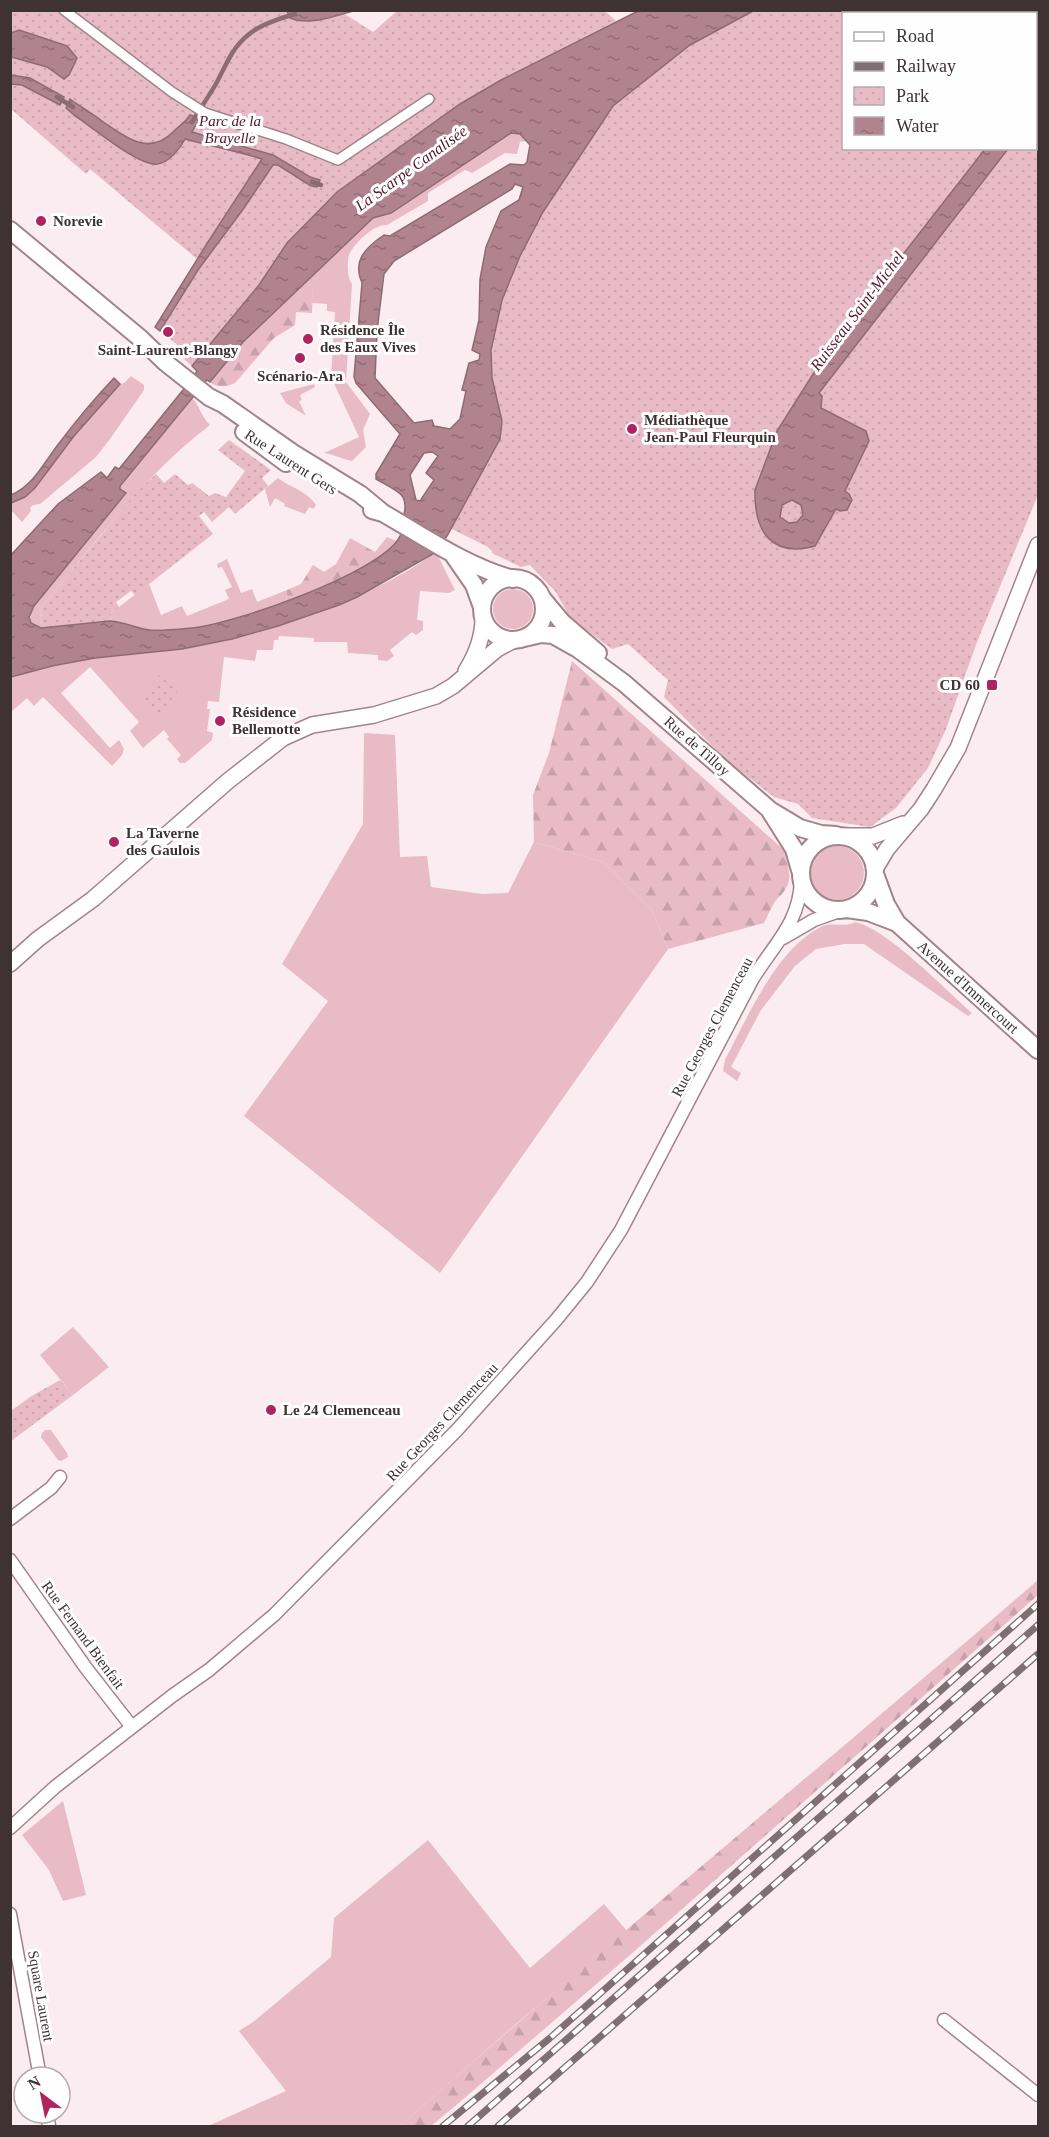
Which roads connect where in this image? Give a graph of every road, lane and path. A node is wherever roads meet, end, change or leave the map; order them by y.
1 (64, 10) edge
2 (429, 99) dead end
3 (10, 230) edge
4 (10, 243) edge
5 (168, 364) junction
6 (1038, 545) edge
7 (445, 549) junction
8 (513, 579) junction
9 (541, 597) junction
10 (483, 613) junction
11 (519, 639) junction
12 (460, 680) junction
13 (624, 683) junction
14 (770, 810) junction
15 (908, 821) junction
16 (841, 836) junction
17 (875, 871) junction
18 (801, 877) junction
19 (844, 909) junction
20 (897, 923) junction
21 (780, 941) junction
22 (10, 964) edge
23 (1038, 1050) edge
24 (60, 1478) dead end
25 (10, 1519) edge
26 (10, 1560) edge
27 (132, 1727) junction
28 (10, 1828) edge
29 (12, 1917) edge
30 (944, 2020) dead end
31 (38, 2065) edge
32 (1038, 2095) edge

1 - 2 street
3 - 5 main road, Rue Laurent Gers
4 - 5 main road, Rue Laurent Gers
5 - 7 main road, Rue Laurent Gers
6 - 15 street
7 - 8 main road, Rue Laurent Gers
7 - 10 main road, Rue Laurent Gers
8 - 9 main road
8 - 10 main road
9 - 11 main road
9 - 13 main road, Rue de Tilloy
10 - 11 main road
10 - 12 street
11 - 12 street
11 - 13 main road, Rue de Tilloy
12 - 22 street
13 - 14 main road, Rue de Tilloy
14 - 16 main road, Rue de Tilloy
14 - 18 main road, Rue de Tilloy
15 - 16 street
15 - 17 street
16 - 17 main road
16 - 18 main road
17 - 19 main road
17 - 20 main road, Avenue d'Immercourt
18 - 19 main road
18 - 21 street
19 - 20 main road, Avenue d'Immercourt
19 - 21 street
20 - 23 main road, Avenue d'Immercourt
21 - 27 street, Rue Georges Clemenceau
24 - 25 street
26 - 27 street, Rue Fernand Bienfait
27 - 28 street, Rue Georges Clemenceau
29 - 31 street, Square Laurent
30 - 32 street

